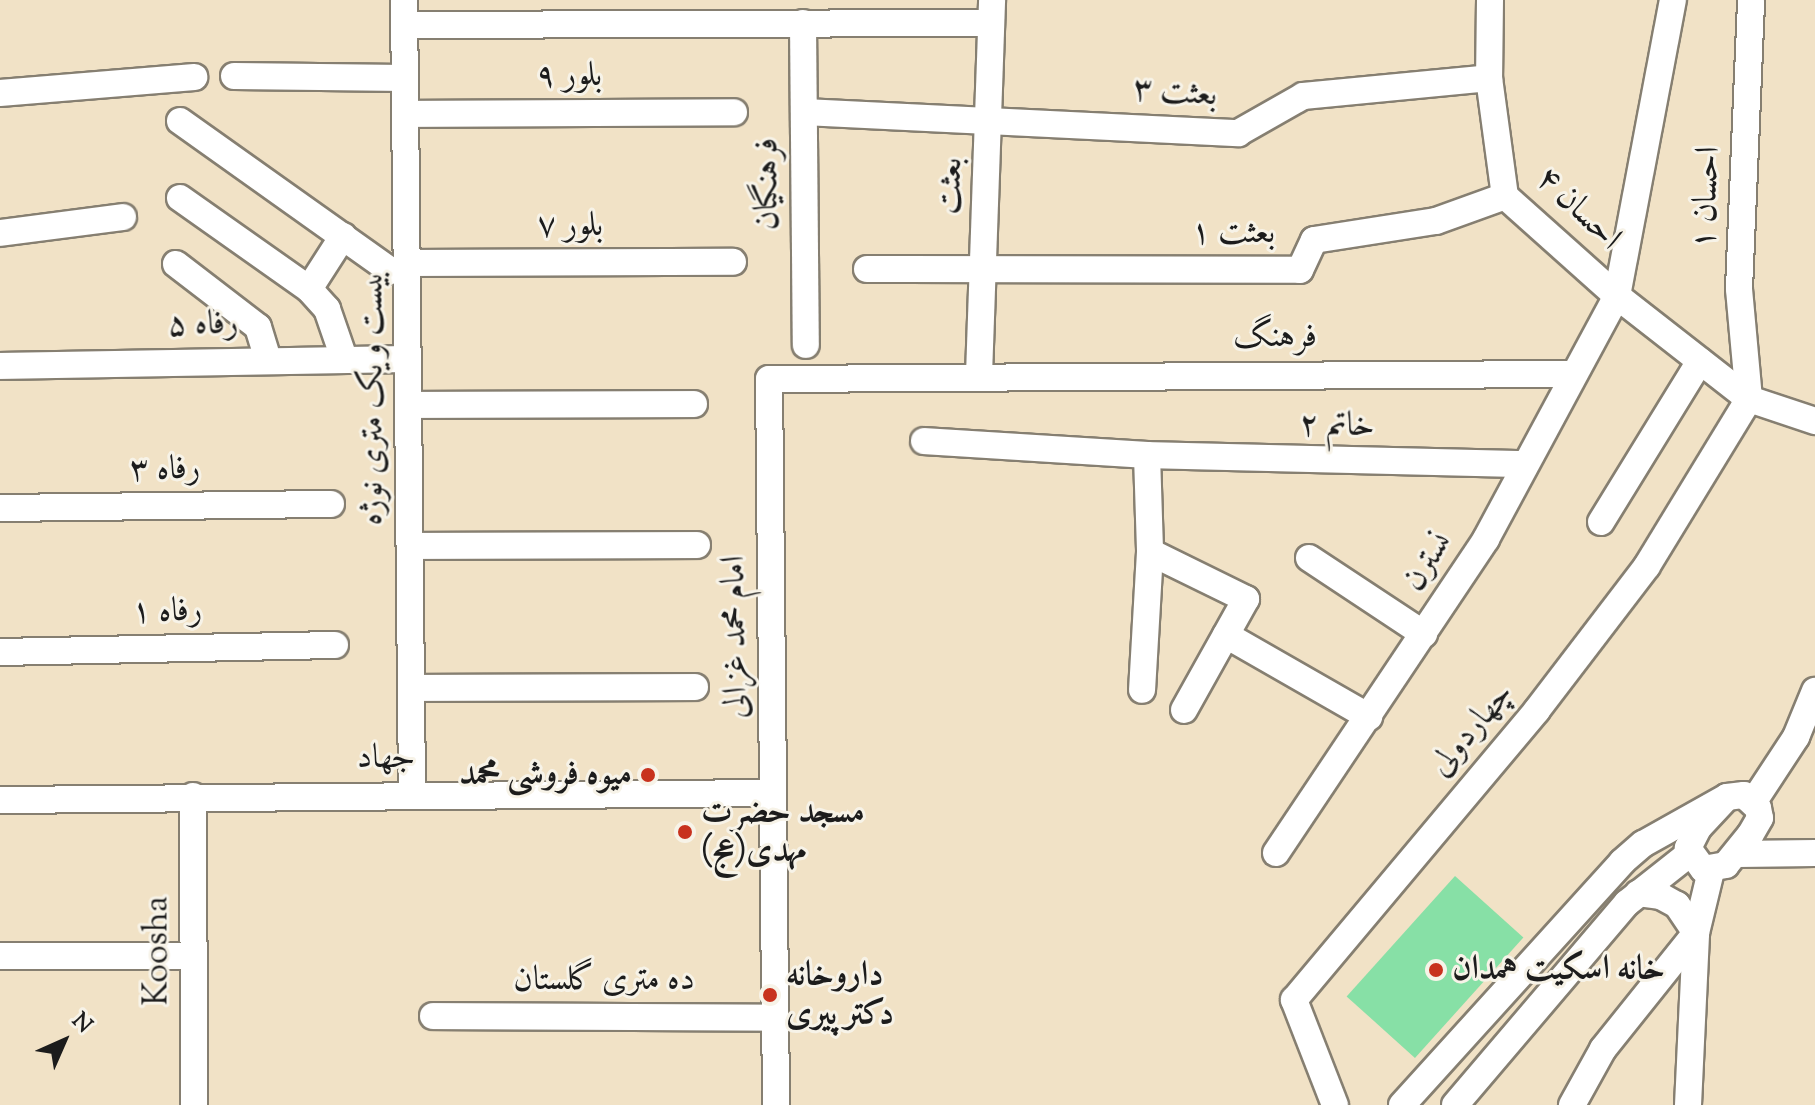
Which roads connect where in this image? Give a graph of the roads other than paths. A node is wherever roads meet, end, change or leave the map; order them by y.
1 (1490, 0) edge
2 (1673, 0) edge
3 (1751, 0) edge
4 (991, 11) edge
5 (404, 12) edge
6 (803, 23) junction
7 (234, 76) dead end
8 (194, 77) dead end
9 (405, 78) junction
10 (1489, 78) junction
11 (0, 93) edge
12 (734, 112) dead end
13 (804, 112) junction
14 (405, 114) junction
15 (989, 117) junction
16 (180, 121) dead end
17 (1505, 196) junction
18 (180, 198) dead end
19 (123, 217) dead end
20 (0, 233) edge
21 (343, 236) junction
22 (733, 262) dead end
23 (176, 264) dead end
24 (400, 267) junction
25 (867, 269) dead end
26 (984, 271) junction
27 (309, 289) junction
28 (1617, 296) junction
29 (806, 345) dead end
30 (344, 358) junction
31 (408, 359) junction
32 (268, 360) junction
33 (1700, 361) junction
34 (0, 366) edge
35 (1571, 374) junction
36 (979, 375) junction
37 (1749, 399) junction
38 (694, 404) dead end
39 (408, 405) junction
40 (1815, 421) edge
41 (924, 441) dead end
42 (1147, 455) junction
43 (1525, 464) junction
44 (331, 504) dead end
45 (0, 508) edge
46 (1601, 522) dead end
47 (697, 545) dead end
48 (410, 546) junction
49 (1150, 552) junction
50 (1309, 558) dead end
51 (1424, 634) junction
52 (1226, 635) junction
53 (335, 645) dead end
54 (0, 652) edge
55 (695, 687) dead end
56 (411, 688) junction
57 (1142, 690) dead end
58 (1814, 698) edge
59 (1184, 710) dead end
60 (1369, 717) junction
61 (773, 793) junction
62 (412, 795) junction
63 (193, 796) junction
64 (1727, 797) junction
65 (0, 800) edge
66 (1754, 801) junction
67 (1276, 853) dead end
68 (1815, 853) edge
69 (1689, 854) junction
70 (1738, 854) junction
71 (1711, 871) junction
72 (1638, 893) junction
73 (1696, 933) junction
74 (0, 956) edge
75 (194, 956) junction
76 (433, 1016) dead end
77 (776, 1018) junction
78 (194, 1105) edge
79 (776, 1105) edge
80 (1335, 1105) edge
81 (1402, 1105) edge
82 (1455, 1105) edge
83 (1572, 1105) edge
84 (1688, 1105) edge

1 - 10 street, احسان ۴
2 - 28 street, نسترن
3 - 37 street, احسان ۱
4 - 6 street
4 - 15 street, بعثت
5 - 6 street
5 - 9 street, بیست و یک متری نوژه
6 - 13 street, فرهنگیان
7 - 9 street
8 - 11 street
9 - 14 street, بیست و یک متری نوژه
10 - 15 street, بعثت ۳
10 - 17 street, احسان ۴
12 - 14 street, بلور ۹
13 - 15 street, بعثت ۳
13 - 29 street, فرهنگیان
14 - 24 street, بیست و یک متری نوژه
15 - 26 street, بعثت
16 - 21 street
17 - 26 street, بعثت ۱
17 - 28 street, احسان ۴
18 - 27 street
19 - 20 street
21 - 24 street
21 - 27 street
22 - 24 street, بلور ۷
23 - 32 street
24 - 31 street, بیست و یک متری نوژه
25 - 26 street
26 - 36 street, بعثت
27 - 30 street
28 - 33 street, احسان ۴
28 - 35 street, نسترن
30 - 31 street, رفاه ۵
30 - 32 street, رفاه ۵
31 - 39 street, بیست و یک متری نوژه
32 - 34 street, رفاه ۵
33 - 37 street, احسان ۴
33 - 46 street
35 - 36 street, فرهنگ
35 - 43 street, نسترن
36 - 61 street, امام محمد غزالی
37 - 40 street, احسان ۴
37 - 80 street, چهاردولی
38 - 39 street
39 - 48 street, بیست و یک متری نوژه
41 - 42 street, خاتم ۲
42 - 43 street, خاتم ۲
42 - 49 street
43 - 51 street, نسترن
44 - 45 street, رفاه ۳
47 - 48 street
48 - 56 street, بیست و یک متری نوژه
49 - 52 street
49 - 57 street
50 - 51 street
51 - 60 street, نسترن
52 - 59 street
52 - 60 street
53 - 54 street, رفاه ۱
55 - 56 street
56 - 62 street, بیست و یک متری نوژه
58 - 66 street
60 - 67 street, نسترن
61 - 62 street, جهاد
61 - 77 street, امام محمد غزالی
62 - 63 street, جهاد
63 - 65 street, جهاد
63 - 75 street, Koosha
64 - 66 street
64 - 69 street
64 - 81 street
66 - 70 street
68 - 70 street
69 - 71 street
69 - 72 street
70 - 71 street
71 - 73 street
72 - 73 street
72 - 82 street
73 - 83 street
73 - 84 street
74 - 75 street
75 - 78 street, Koosha
76 - 77 street, ده متری گلستان
77 - 79 street, امام محمد غزالی

